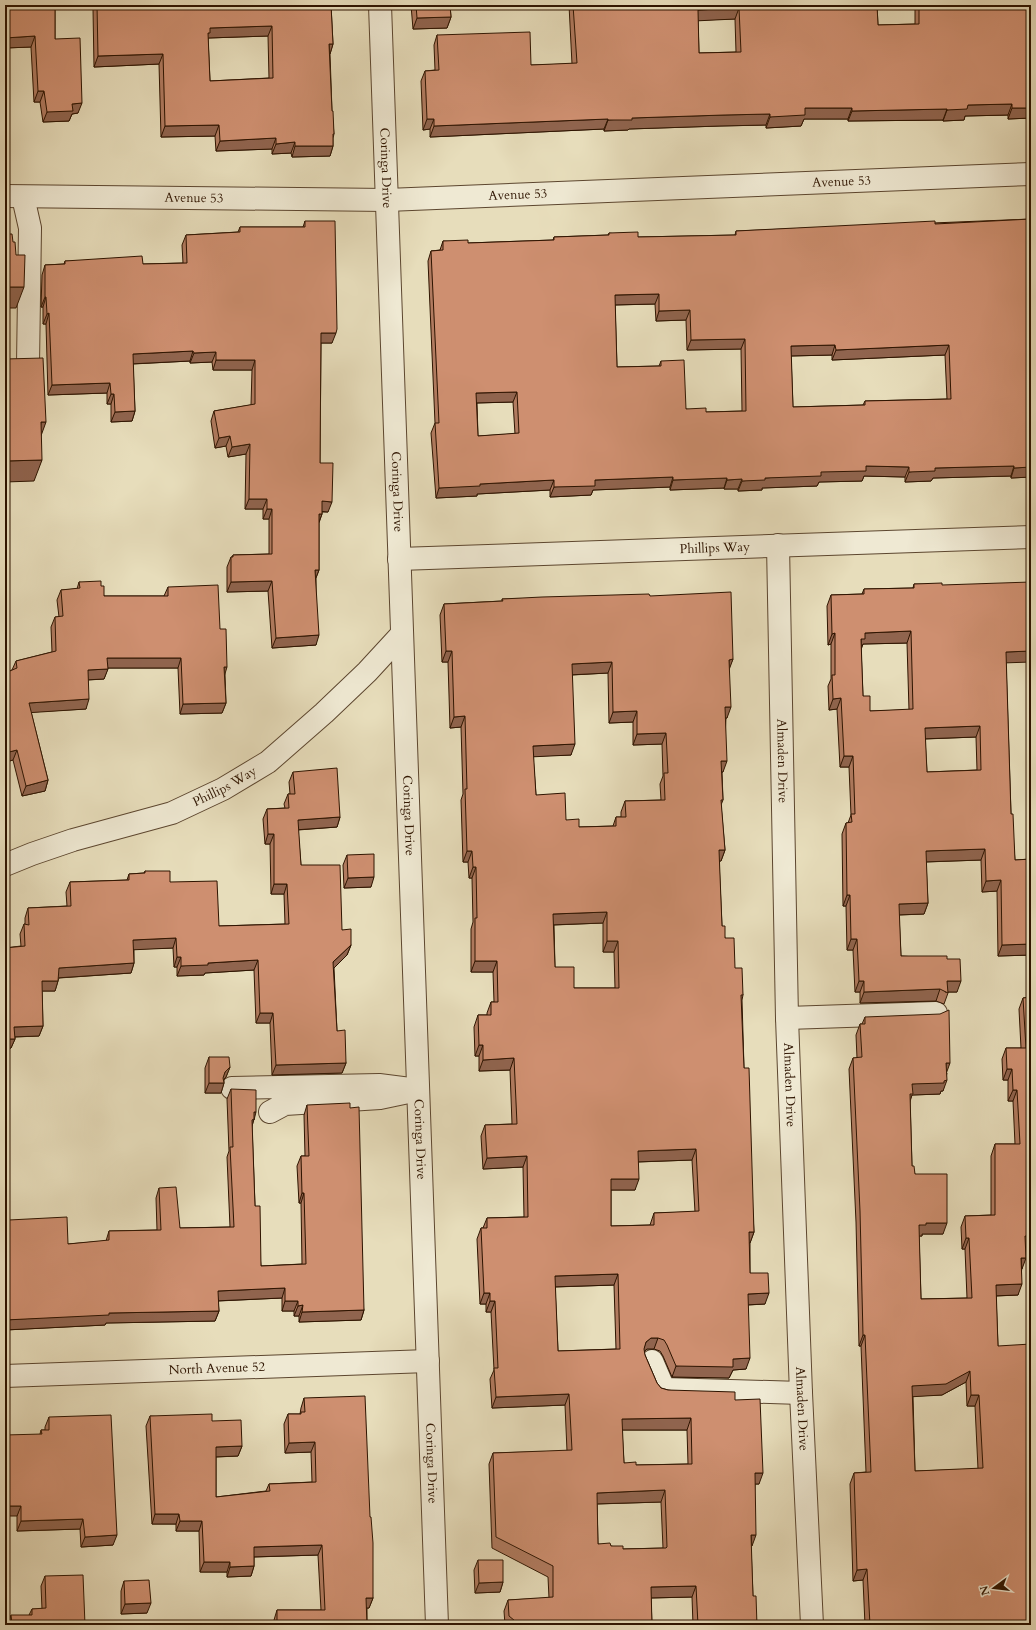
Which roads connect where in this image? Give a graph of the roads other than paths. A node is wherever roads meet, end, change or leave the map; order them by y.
1 (380, 5) edge
2 (1031, 174) edge
3 (14, 196) edge
4 (387, 200) junction
5 (28, 364) edge
6 (1031, 537) edge
7 (778, 545) junction
8 (399, 559) junction
9 (402, 634) junction
10 (5, 865) edge
11 (936, 1014) edge
12 (788, 1018) junction
13 (232, 1088) edge
14 (418, 1090) junction
15 (270, 1112) dead end
16 (428, 1361) junction
17 (652, 1361) dead end
18 (5, 1376) edge
19 (801, 1393) junction
20 (437, 1625) edge
21 (812, 1625) edge

1 - 4 street, Coringa Drive
2 - 4 street, Avenue 53
3 - 4 street, Avenue 53
3 - 5 street
4 - 8 street, Coringa Drive
6 - 7 street, Phillips Way
7 - 8 street, Phillips Way
7 - 12 street, Almaden Drive
8 - 9 street, Coringa Drive
9 - 10 street, Phillips Way
9 - 14 street, Coringa Drive
11 - 12 street
12 - 19 street, Almaden Drive
13 - 14 street
14 - 15 street
14 - 16 street, Coringa Drive
16 - 18 street, North Avenue 52
16 - 20 street, Coringa Drive
17 - 19 street
19 - 21 street, Almaden Drive

